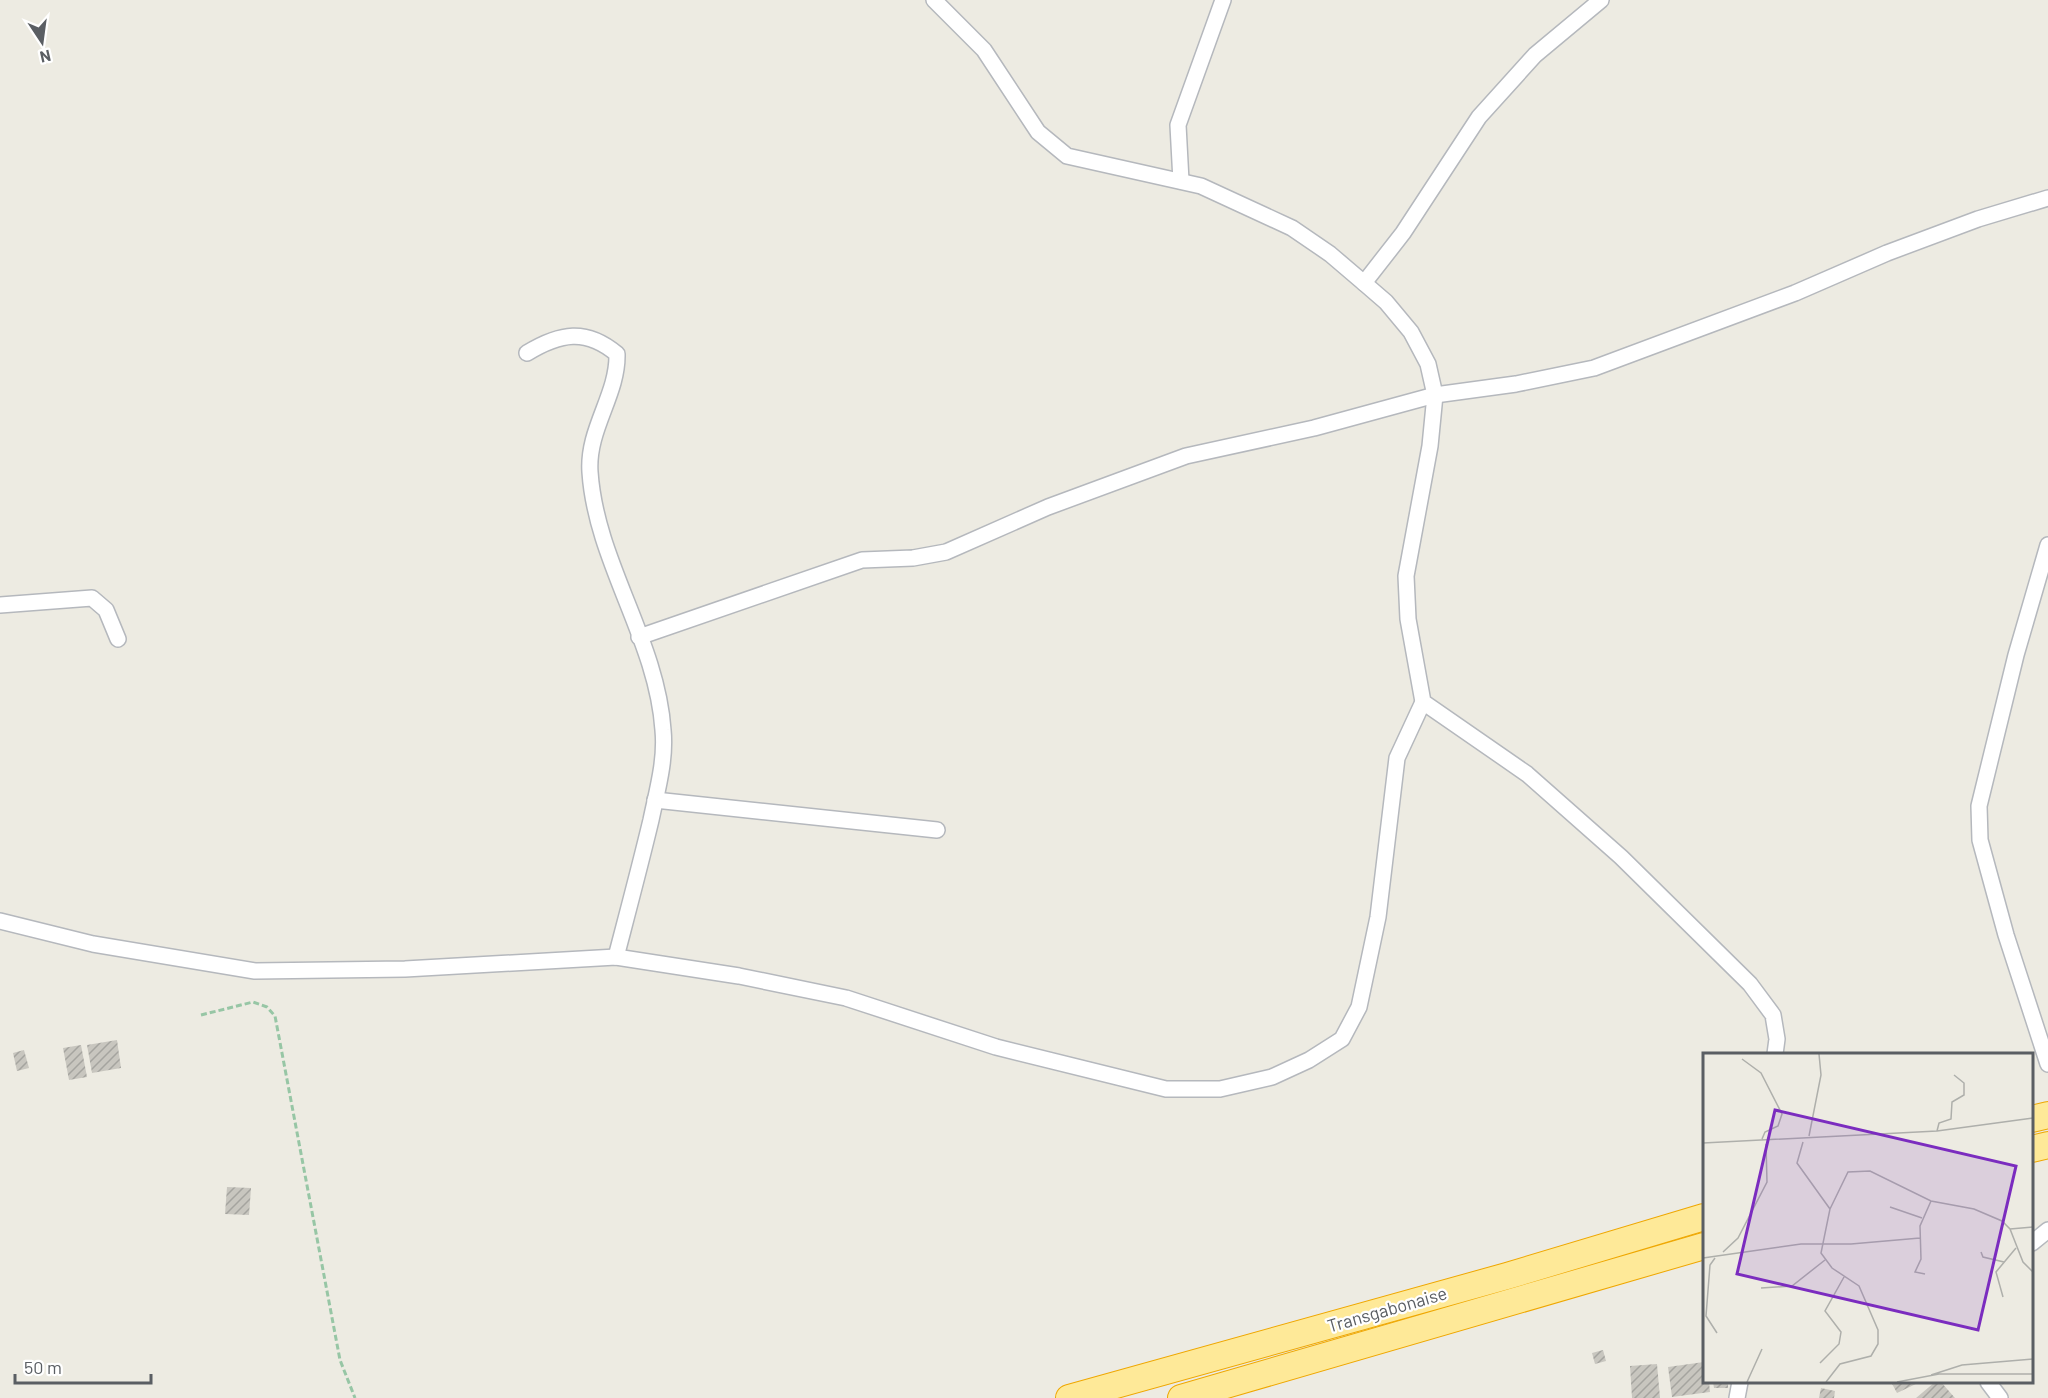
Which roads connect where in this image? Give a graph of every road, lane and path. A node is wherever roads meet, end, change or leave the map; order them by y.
1 (934, 0) edge
2 (1222, 0) edge
3 (1601, 0) edge
4 (1181, 181) junction
5 (2048, 198) edge
6 (1364, 283) junction
7 (527, 353) dead end
8 (1435, 395) junction
9 (2048, 545) edge
10 (0, 605) edge
11 (639, 637) junction
12 (118, 639) dead end
13 (1423, 702) junction
14 (655, 800) junction
15 (937, 830) dead end
16 (0, 921) edge
17 (616, 957) junction
18 (201, 1015) dead end
19 (1775, 1053) edge
20 (2048, 1064) edge
21 (2048, 1115) edge
22 (2033, 1119) edge
23 (2048, 1144) edge
24 (2033, 1148) edge
25 (1703, 1217) edge
26 (2048, 1230) edge
27 (2033, 1241) edge
28 (1703, 1245) edge
29 (1740, 1383) edge
30 (1990, 1383) edge
31 (355, 1398) edge
32 (1069, 1398) edge
33 (1181, 1398) edge
34 (1737, 1398) edge
35 (2000, 1398) edge

1 - 4 street
2 - 4 street
3 - 6 street
4 - 6 street
5 - 8 street
6 - 8 street
7 - 11 street
8 - 11 street
8 - 13 street
9 - 20 street
10 - 12 street
11 - 14 street
13 - 17 street
13 - 19 street
14 - 15 street
14 - 17 street
16 - 17 street
18 - 31 path
21 - 22 highway
23 - 24 highway
25 - 32 highway, Transgabonaise
26 - 27 street
28 - 33 highway, Transgabonaise
29 - 34 street
30 - 35 street

